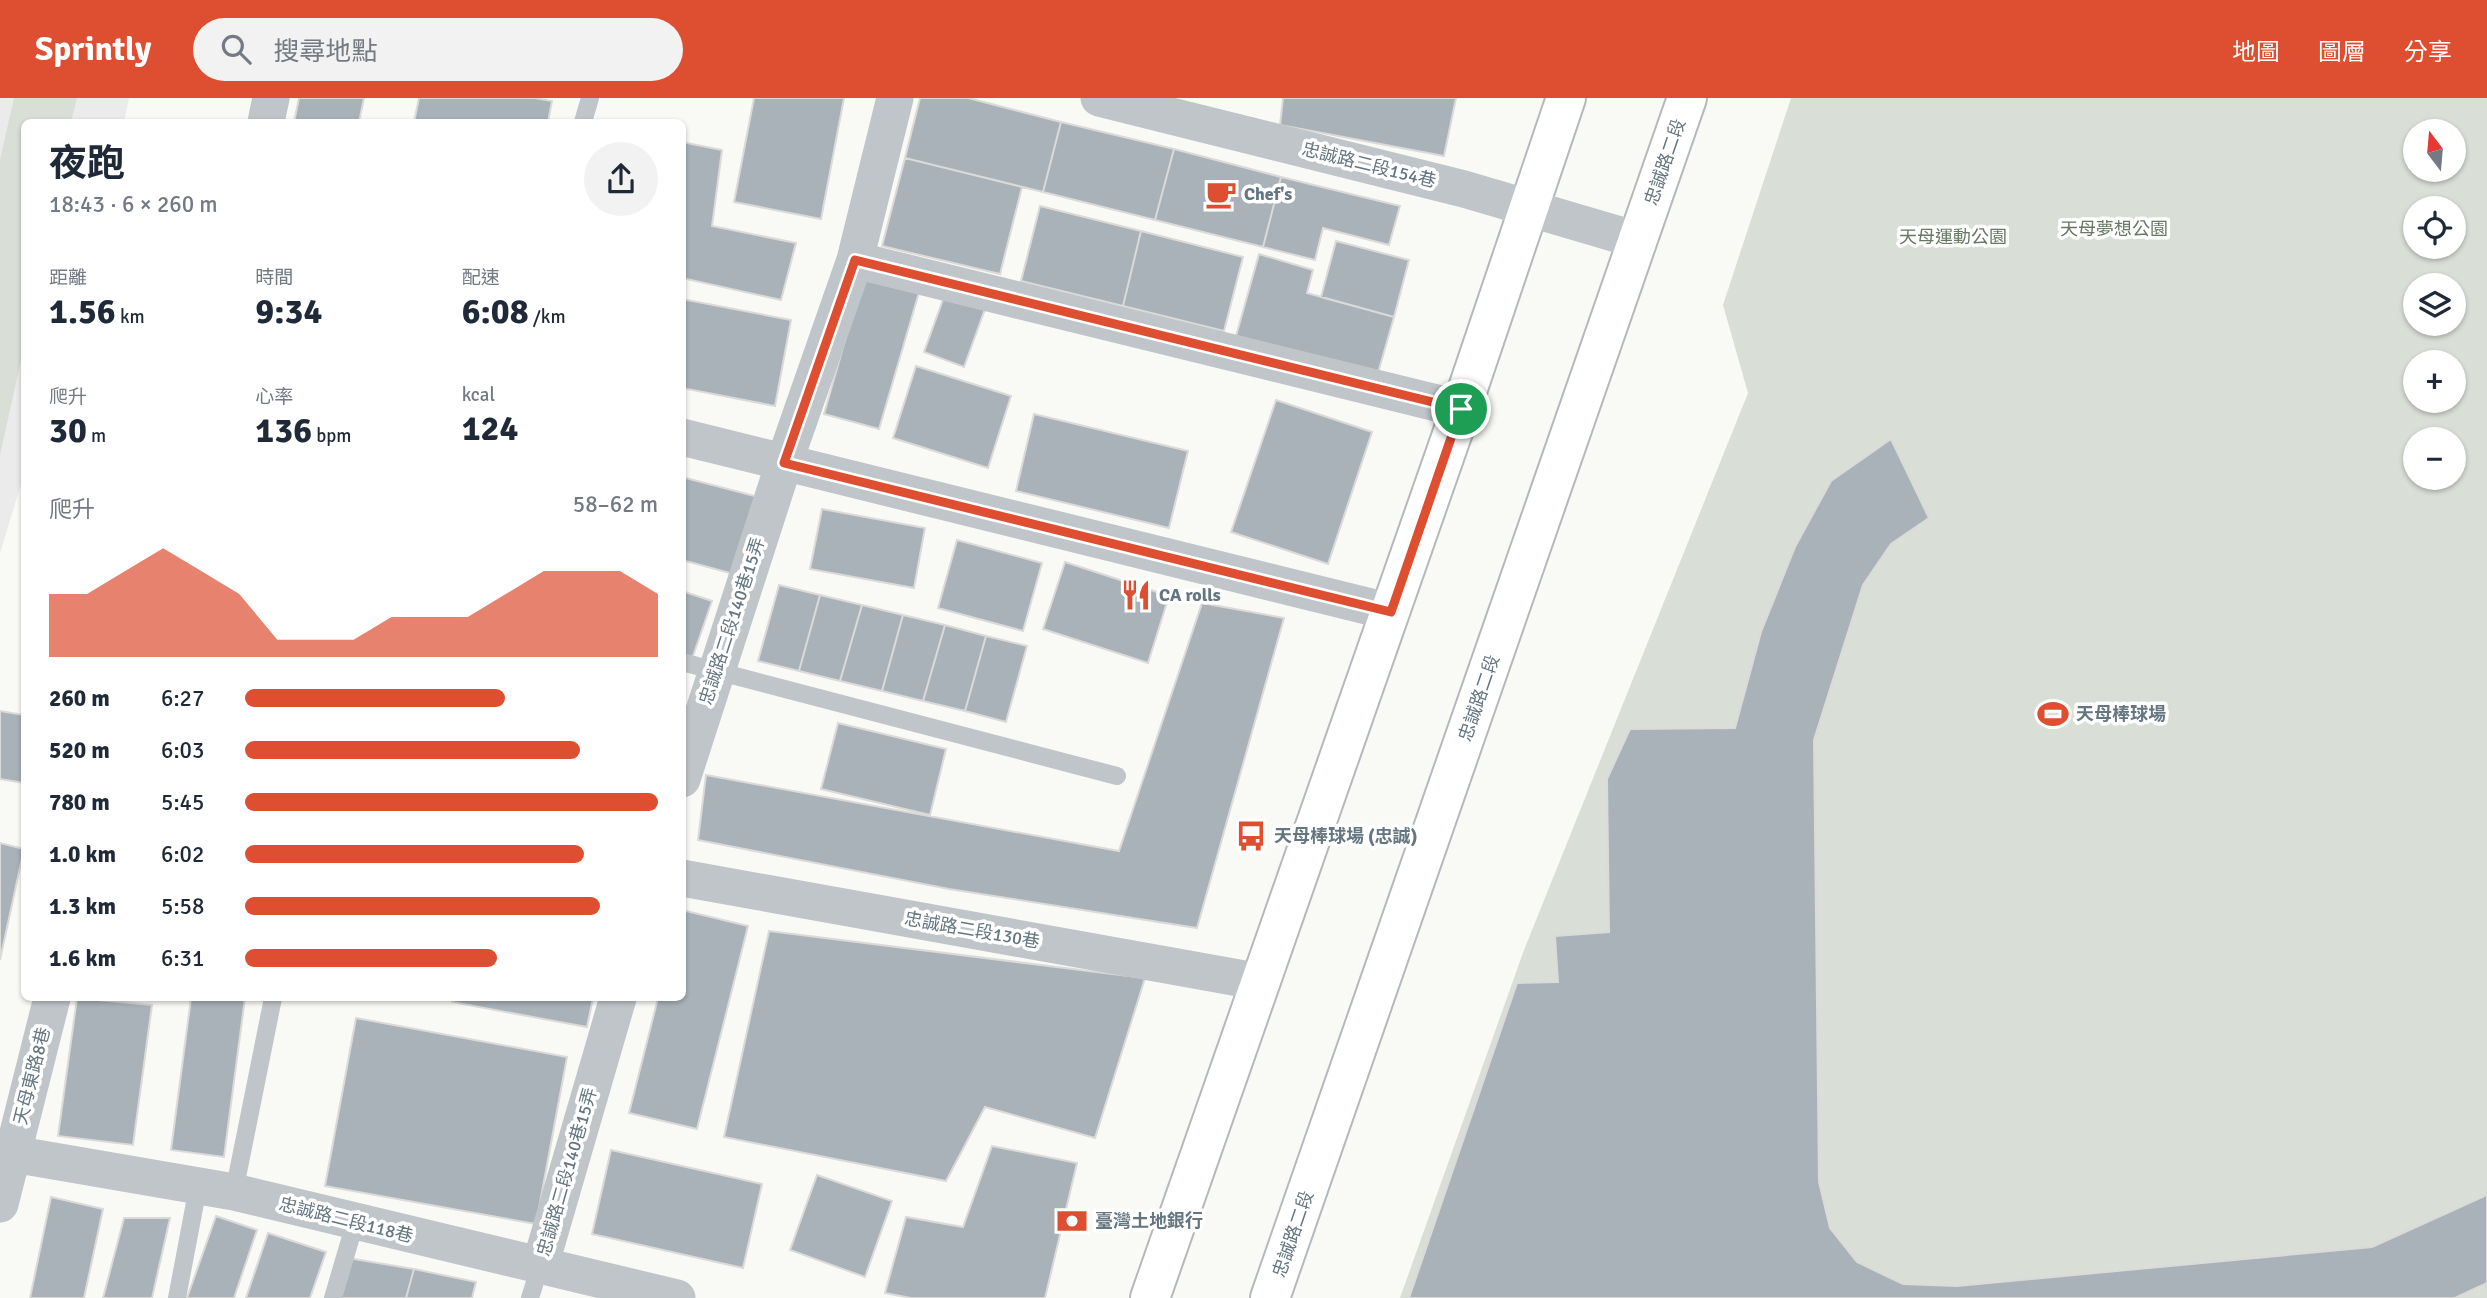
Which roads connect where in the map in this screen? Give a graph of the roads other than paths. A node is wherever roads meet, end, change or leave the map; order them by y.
1 (271, 98) edge
2 (590, 98) edge
3 (895, 98) edge
4 (1098, 98) edge
5 (1566, 98) edge
6 (1687, 98) edge
7 (267, 119) edge
8 (584, 119) edge
9 (1527, 207) junction
10 (1637, 240) junction
11 (855, 260) junction
12 (1461, 409) junction
13 (686, 438) edge
14 (784, 463) junction
15 (1391, 612) junction
16 (699, 667) edge
17 (686, 753) edge
18 (1118, 776) dead end
19 (686, 879) edge
20 (1261, 982) junction
21 (51, 1001) edge
22 (272, 1001) edge
23 (617, 1001) edge
24 (13, 1154) junction
25 (216, 1190) junction
26 (0, 1204) edge
27 (355, 1223) junction
28 (535, 1282) edge
29 (177, 1298) edge
30 (333, 1298) edge
31 (677, 1298) edge
32 (1150, 1298) edge
33 (1270, 1298) edge

1 - 7 street
2 - 8 lane
3 - 11 street, 忠誠路二段140巷15弄
4 - 9 street, 忠誠路二段154巷
5 - 9 street
6 - 10 street, 忠誠路二段
9 - 10 street, 忠誠路二段154巷
9 - 12 street
10 - 33 street, 忠誠路二段
11 - 12 street
11 - 14 street, 忠誠路二段140巷15弄
12 - 15 street
13 - 14 street
14 - 15 street
14 - 16 street, 忠誠路二段140巷15弄
15 - 20 street
16 - 17 street, 忠誠路二段140巷15弄
16 - 18 lane
19 - 20 street, 忠誠路二段130巷
20 - 32 street
21 - 24 street, 天母東路8巷
22 - 25 lane
23 - 28 street, 忠誠路二段140巷15弄
24 - 25 street, 忠誠路二段118巷
24 - 26 street, 天母東路8巷
25 - 27 street, 忠誠路二段118巷
25 - 29 lane
27 - 28 street, 忠誠路二段118巷
27 - 30 lane
28 - 31 street, 忠誠路二段118巷

